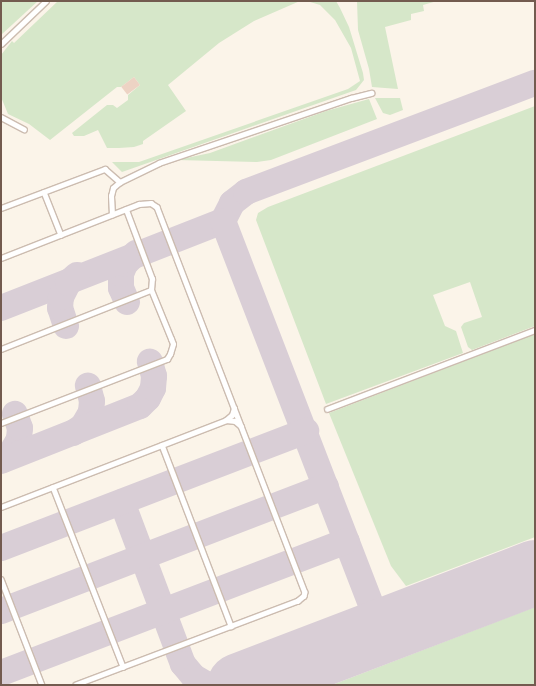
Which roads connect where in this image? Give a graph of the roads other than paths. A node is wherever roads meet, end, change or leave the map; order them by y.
1 (46, 1) edge
2 (1, 44) edge
3 (371, 93) dead end
4 (1, 117) edge
5 (24, 129) dead end
6 (120, 182) junction
7 (44, 192) junction
8 (1, 208) edge
9 (126, 210) junction
10 (112, 215) junction
11 (61, 235) junction
12 (1, 258) edge
13 (151, 290) junction
14 (535, 330) edge
15 (1, 349) edge
16 (234, 405) junction
17 (327, 409) dead end
18 (226, 420) junction
19 (1, 423) edge
20 (242, 427) junction
21 (162, 445) junction
22 (53, 487) junction
23 (1, 507) edge
24 (1, 579) edge
25 (231, 626) junction
26 (123, 668) junction
27 (42, 685) edge
28 (76, 685) edge

1 - 2 lane
3 - 6 lane
4 - 5 lane
6 - 7 lane
6 - 10 lane
7 - 8 lane
7 - 11 lane
9 - 10 lane
9 - 13 lane
9 - 16 lane
10 - 11 lane
11 - 12 lane
13 - 15 lane
13 - 19 lane
14 - 17 lane
16 - 18 lane
16 - 20 lane
18 - 20 lane
18 - 21 lane
20 - 25 lane
21 - 22 lane
21 - 25 lane
22 - 23 lane
22 - 26 lane
24 - 27 lane
25 - 26 lane
26 - 28 lane

